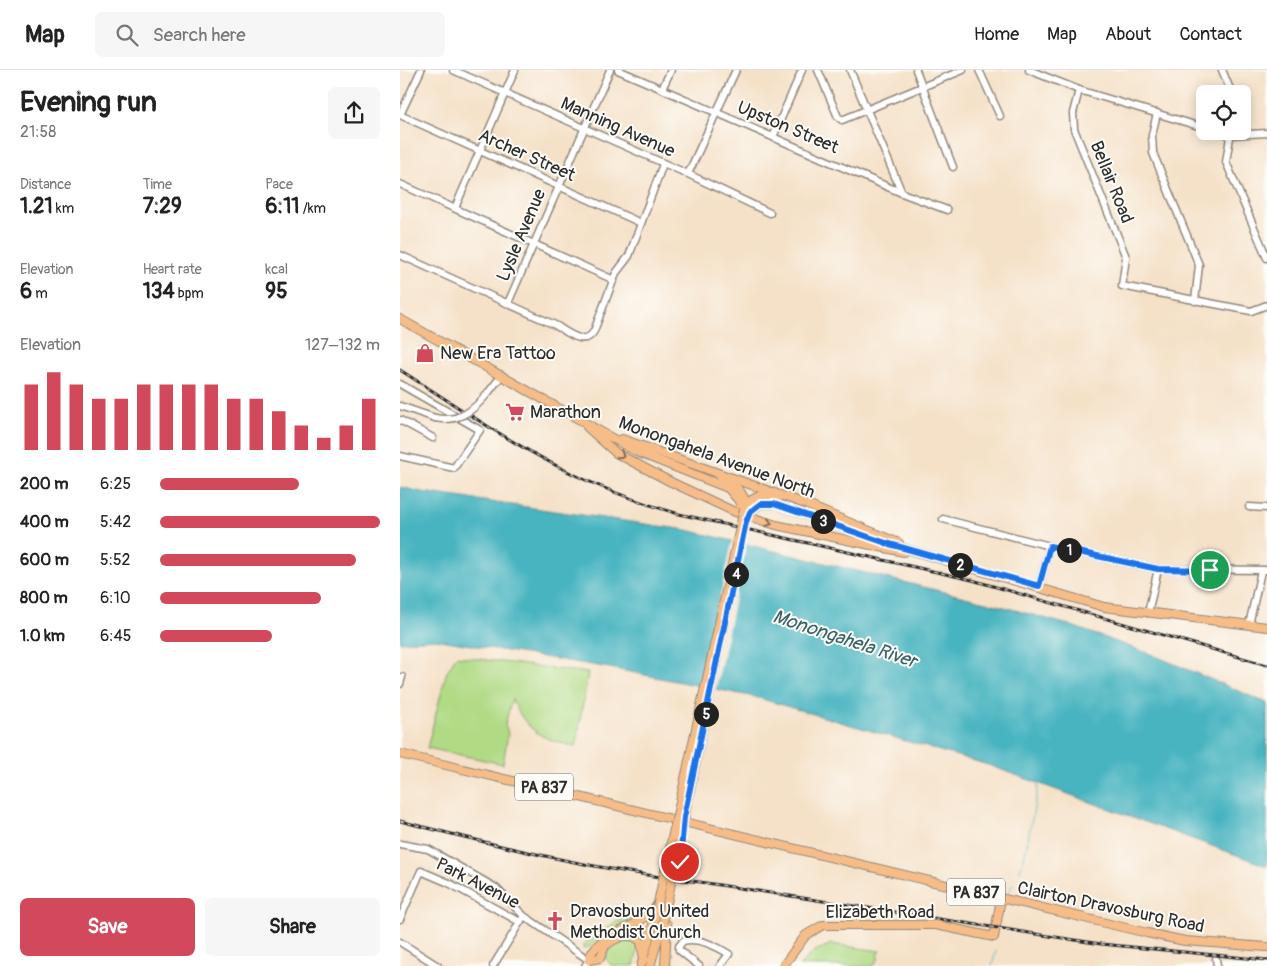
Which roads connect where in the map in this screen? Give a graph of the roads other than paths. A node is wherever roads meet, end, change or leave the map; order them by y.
1 (421, 70) edge
2 (453, 70) edge
3 (515, 70) edge
4 (610, 70) edge
5 (618, 70) edge
6 (671, 70) edge
7 (736, 70) edge
8 (802, 70) edge
9 (818, 70) edge
10 (850, 70) edge
11 (916, 70) edge
12 (963, 70) edge
13 (979, 70) edge
14 (1029, 70) edge
15 (1222, 70) edge
16 (1228, 85) edge
17 (922, 86) junction
18 (662, 89) junction
19 (1079, 90) junction
20 (505, 93) junction
21 (867, 110) junction
22 (717, 114) junction
23 (1157, 114) junction
24 (400, 115) edge
25 (1000, 116) dead end
26 (1196, 125) edge
27 (586, 128) junction
28 (1251, 133) edge
29 (1267, 133) edge
30 (773, 137) junction
31 (1230, 140) edge
32 (481, 150) junction
33 (663, 164) junction
34 (954, 167) dead end
35 (688, 174) junction
36 (400, 184) edge
37 (559, 186) junction
38 (902, 193) junction
39 (455, 208) junction
40 (947, 210) dead end
41 (770, 213) dead end
42 (641, 223) junction
43 (535, 244) junction
44 (400, 255) edge
45 (1267, 258) edge
46 (614, 280) junction
47 (1195, 301) junction
48 (508, 303) junction
49 (1267, 305) edge
50 (400, 319) edge
51 (502, 375) junction
52 (400, 384) edge
53 (400, 406) edge
54 (570, 414) junction
55 (400, 420) edge
56 (605, 432) junction
57 (433, 438) dead end
58 (640, 446) junction
59 (400, 456) edge
60 (1250, 508) dead end
61 (1267, 508) edge
62 (746, 509) junction
63 (943, 519) dead end
64 (744, 521) junction
65 (879, 534) junction
66 (1050, 546) junction
67 (928, 556) junction
68 (1158, 569) junction
69 (1264, 571) edge
70 (1039, 586) junction
71 (1148, 613) junction
72 (1248, 625) junction
73 (1267, 627) edge
74 (400, 754) edge
75 (686, 819) junction
76 (400, 844) edge
77 (1001, 898) junction
78 (659, 901) junction
79 (522, 919) junction
80 (400, 920) edge
81 (665, 923) junction
82 (400, 942) edge
83 (1267, 947) edge
84 (587, 963) edge
85 (642, 963) edge
86 (438, 966) edge
87 (493, 966) edge
88 (598, 966) edge
89 (650, 966) edge
90 (665, 966) edge
91 (699, 966) edge
92 (720, 966) edge
93 (783, 966) edge

1 - 24 street
2 - 20 street, Manning Avenue
3 - 20 street
4 - 27 street, Lysle Avenue
5 - 18 street, Upston Street
6 - 18 street
7 - 22 street
8 - 30 street
9 - 21 street
10 - 21 street
11 - 17 street
12 - 17 street
13 - 25 street
14 - 19 street
15 - 16 street
17 - 21 street
17 - 34 street
18 - 22 street, Upston Street
19 - 23 street
19 - 47 street, Bellair Road
20 - 27 street, Manning Avenue
20 - 32 street
21 - 38 street
22 - 30 street, Upston Street
22 - 35 street
23 - 26 street
23 - 47 street
24 - 32 street, Archer Street
27 - 33 street, Manning Avenue
27 - 37 street, Lysle Avenue
28 - 29 street
30 - 38 street, Upston Street
31 - 45 street
32 - 37 street, Archer Street
32 - 39 street
33 - 35 street, Manning Avenue
33 - 42 street
35 - 41 street, Manning Avenue
36 - 39 street
37 - 42 street, Archer Street
37 - 43 street, Lysle Avenue
38 - 40 street, Upston Street
39 - 43 street
42 - 46 street
43 - 46 street
43 - 48 street, Lysle Avenue
44 - 48 street
46 - 48 street
47 - 49 street
50 - 51 main road
51 - 53 street, bridge
51 - 54 main road
52 - 59 street
54 - 56 main road
54 -> 67 main road, Monongahela Avenue North
55 - 57 street
56 - 58 main road, Monongahela Avenue North
56 - 62 main road
58 - 62 main road
58 - 65 main road, Monongahela Avenue North
60 - 61 street
62 - 64 main road, bridge
62 - 65 main road
62 - 67 main road
63 - 66 street
64 - 75 main road, bridge
64 - 78 main road, bridge
65 - 67 main road, Monongahela Avenue North
66 - 68 street
66 - 70 street
67 - 70 main road
68 - 69 street
68 - 71 street
69 - 72 street
70 - 71 main road
71 - 72 main road
72 - 73 main road
74 - 75 main road, PA 837
75 - 77 main road, Clairton Dravosburg Road / PA 837
75 - 81 main road, bridge
76 - 79 street
77 - 83 main road, Clairton Dravosburg Road / PA 837
77 - 93 main road, Elizabeth Road
78 - 84 main road, bridge
78 - 85 main road, bridge
79 - 80 street, Park Avenue
79 - 84 street
79 - 87 street
81 - 89 main road
81 - 90 main road
82 - 86 street
84 - 85 main road
84 - 88 main road
91 - 92 street

